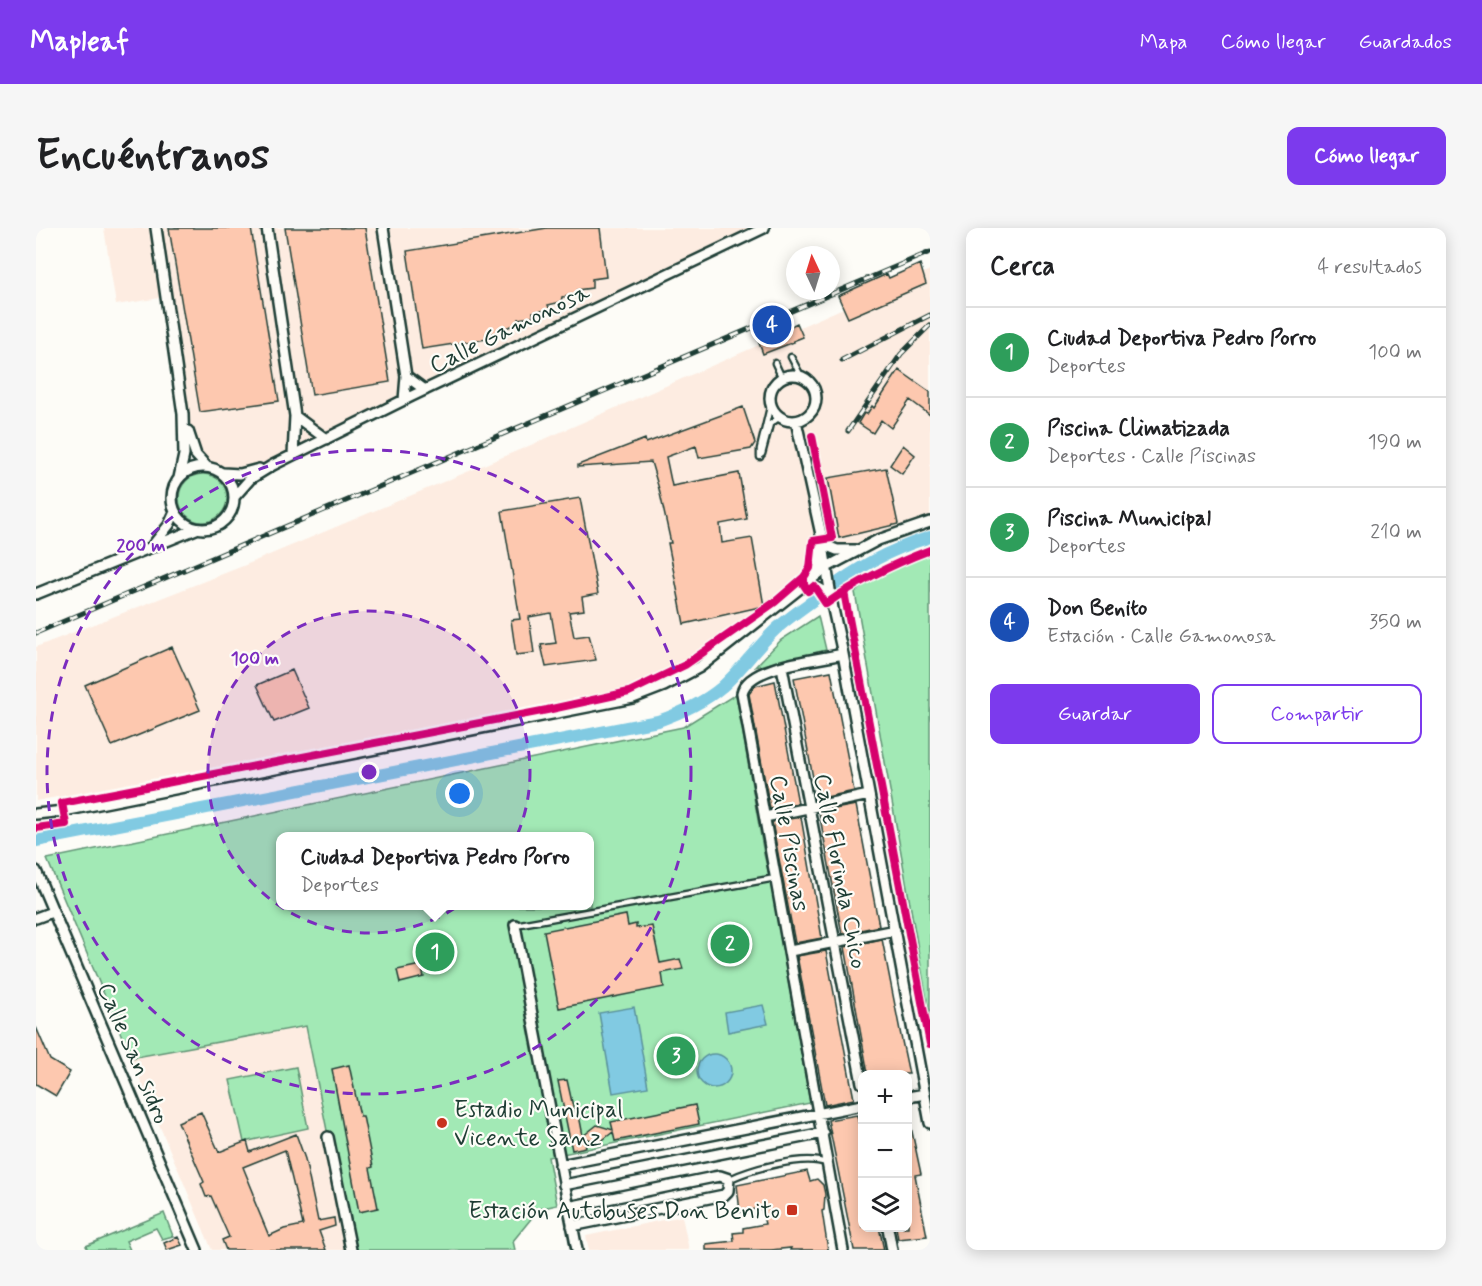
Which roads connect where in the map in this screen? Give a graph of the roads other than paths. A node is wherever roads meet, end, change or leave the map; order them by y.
1 (156, 228) edge
2 (267, 228) edge
3 (383, 228) edge
4 (764, 228) edge
5 (791, 357) dead end
6 (775, 363) dead end
7 (406, 376) junction
8 (801, 376) junction
9 (782, 378) junction
10 (424, 390) junction
11 (404, 400) junction
12 (771, 403) junction
13 (183, 414) junction
14 (295, 416) junction
15 (780, 417) junction
16 (796, 421) junction
17 (326, 439) junction
18 (293, 455) junction
19 (273, 465) junction
20 (207, 467) junction
21 (222, 473) junction
22 (179, 478) junction
23 (235, 496) junction
24 (175, 512) junction
25 (930, 522) edge
26 (196, 529) junction
27 (822, 544) junction
28 (152, 547) junction
29 (858, 550) junction
30 (824, 573) junction
31 (812, 584) junction
32 (36, 594) edge
33 (831, 602) junction
34 (843, 654) junction
35 (782, 667) junction
36 (869, 795) junction
37 (36, 807) edge
38 (808, 807) junction
39 (57, 812) junction
40 (36, 814) edge
41 (765, 817) junction
42 (36, 871) edge
43 (770, 879) dead end
44 (52, 912) junction
45 (36, 918) edge
46 (515, 925) joint
47 (895, 930) junction
48 (835, 943) junction
49 (790, 951) junction
50 (859, 1070) edge
51 (925, 1094) junction
52 (912, 1096) edge
53 (858, 1106) edge
54 (820, 1113) junction
55 (930, 1123) edge
56 (823, 1132) junction
57 (328, 1137) dead end
58 (829, 1164) junction
59 (560, 1166) junction
60 (729, 1179) junction
61 (564, 1185) junction
62 (568, 1207) junction
63 (572, 1226) junction
64 (889, 1232) edge
65 (197, 1250) edge
66 (351, 1250) edge
67 (577, 1250) edge
68 (843, 1250) edge
69 (892, 1250) edge

1 - 13 street
2 - 14 street
3 - 7 street
4 - 10 street, Calle Gamonosa
5 - 8 lane
6 - 9 lane
7 - 10 street
7 - 11 street
8 - 9 street
8 - 16 street
9 - 12 street
10 - 11 street, Calle Gamonosa
11 - 17 street, Calle Gamonosa
12 - 15 street
12 - 15 lane
13 - 20 street
13 - 22 street
14 - 17 street
14 - 18 street
15 - 16 street
16 - 27 street
17 - 18 street, Calle Gamonosa
18 - 19 street, Calle Gamonosa
19 - 21 street, Calle Gamonosa
19 - 23 street, Calle Gamonosa
20 - 21 street
20 - 22 street
21 - 23 street
22 - 24 street
23 - 26 street
24 - 26 street
24 - 28 street
25 - 29 street
26 - 28 street
27 - 29 street
27 - 30 street
28 - 32 street
29 - 30 street
30 - 31 street
30 - 33 street
31 - 33 street
31 - 39 street
33 - 34 street
34 - 35 street, Calle Piscinas
34 - 36 street
35 - 38 street, Calle Florinda Chico
35 - 41 street, Calle Piscinas
36 - 38 street
36 - 47 street
37 - 39 street
38 - 41 street
38 - 48 street, Calle Florinda Chico
39 - 40 street
41 - 49 street, Calle Piscinas
42 - 44 street, Calle San sidro
43 - 46 lane
44 - 45 street
44 - 65 street, Calle San sidro
46 - 59 street
47 - 48 street
47 - 51 street
48 - 49 street
48 - 50 street, Calle Florinda Chico
49 - 54 street, Calle Piscinas
51 - 52 street
51 - 55 street
53 - 54 street
54 - 56 street, Calle Piscinas
54 - 59 street
56 - 58 street, Calle Piscinas
56 - 61 street
57 - 66 street
58 - 60 lane
58 - 68 street, Calle Piscinas
59 - 61 street
60 - 62 street
60 - 63 street
61 - 62 street
62 - 63 street
63 - 67 street
64 - 69 street

